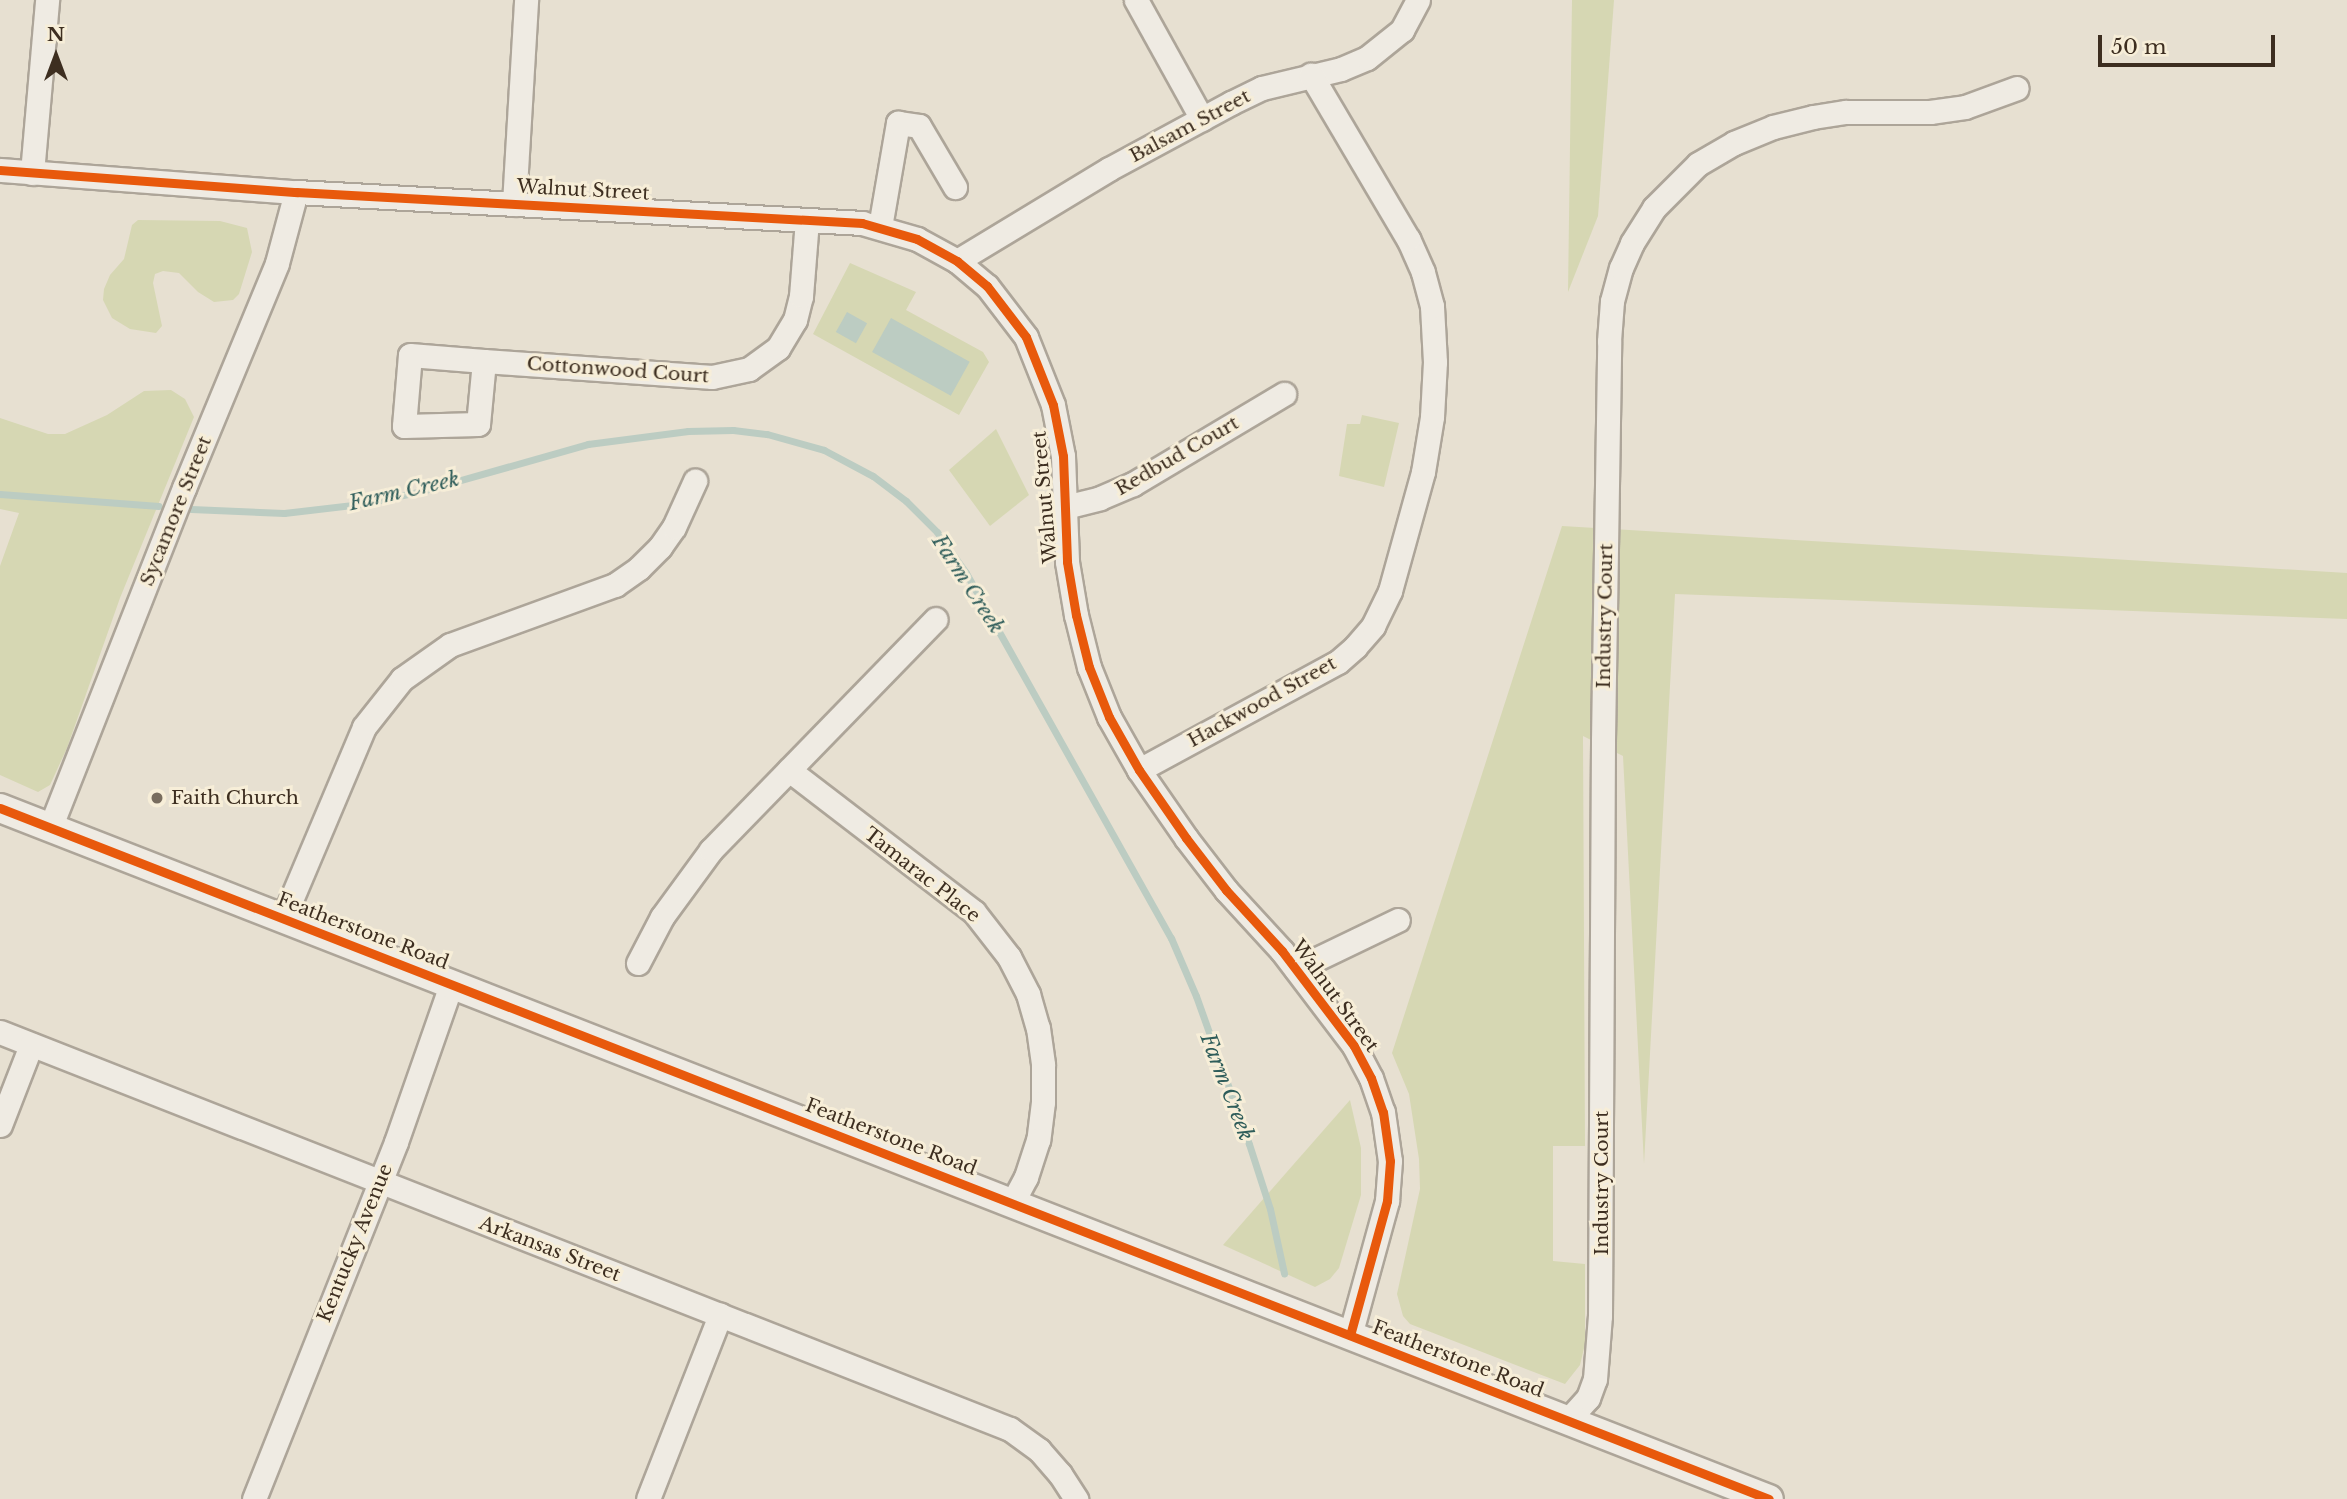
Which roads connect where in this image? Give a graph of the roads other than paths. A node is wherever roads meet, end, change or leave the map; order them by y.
1 (47, 0) edge
2 (526, 0) edge
3 (1136, 0) edge
4 (1418, 0) edge
5 (1311, 75) junction
6 (2017, 88) dead end
7 (1202, 119) junction
8 (0, 170) edge
9 (32, 173) junction
10 (955, 187) dead end
11 (296, 192) junction
12 (514, 204) junction
13 (807, 220) junction
14 (880, 227) junction
15 (957, 261) junction
16 (484, 360) dead end
17 (1284, 394) dead end
18 (695, 481) dead end
19 (1065, 507) junction
20 (936, 619) dead end
21 (1139, 769) junction
22 (789, 770) junction
23 (0, 808) edge
24 (50, 828) junction
25 (283, 919) junction
26 (1398, 920) dead end
27 (638, 963) dead end
28 (1296, 969) junction
29 (451, 985) junction
30 (0, 1032) edge
31 (31, 1045) junction
32 (0, 1125) edge
33 (379, 1183) junction
34 (1012, 1203) junction
35 (720, 1315) junction
36 (1350, 1335) junction
37 (1568, 1420) junction
38 (254, 1499) edge
39 (648, 1499) edge
40 (1076, 1499) edge
41 (1769, 1499) edge

1 - 9 street
2 - 12 street
3 - 7 street
4 - 5 street, Balsam Street
5 - 7 street, Balsam Street
5 - 21 street, Hackwood Street
6 - 37 street, Industry Court
7 - 15 street, Balsam Street
8 - 9 street, Walnut Street
9 - 11 street, Walnut Street
10 - 14 street
11 - 12 street, Walnut Street
11 - 24 street, Sycamore Street
12 - 13 street, Walnut Street
13 - 14 street, Walnut Street
13 - 16 street, Cottonwood Court
14 - 15 street, Walnut Street
15 - 19 street, Walnut Street
17 - 19 street, Redbud Court
18 - 25 street
19 - 21 street, Walnut Street
20 - 22 street
21 - 28 street, Walnut Street
22 - 27 street
22 - 34 street, Tamarac Place
23 - 24 street, Featherstone Road
24 - 25 street, Featherstone Road
25 - 29 street, Featherstone Road
26 - 28 street
28 - 36 street, Walnut Street
29 - 33 street, Kentucky Avenue
29 - 34 street, Featherstone Road
30 - 31 street, Arkansas Street
31 - 32 street
31 - 33 street, Arkansas Street
33 - 35 street, Arkansas Street
33 - 38 street, Kentucky Avenue
34 - 36 street, Featherstone Road
35 - 39 street
35 - 40 street, Arkansas Street
36 - 37 street, Featherstone Road
37 - 41 street, Featherstone Road

